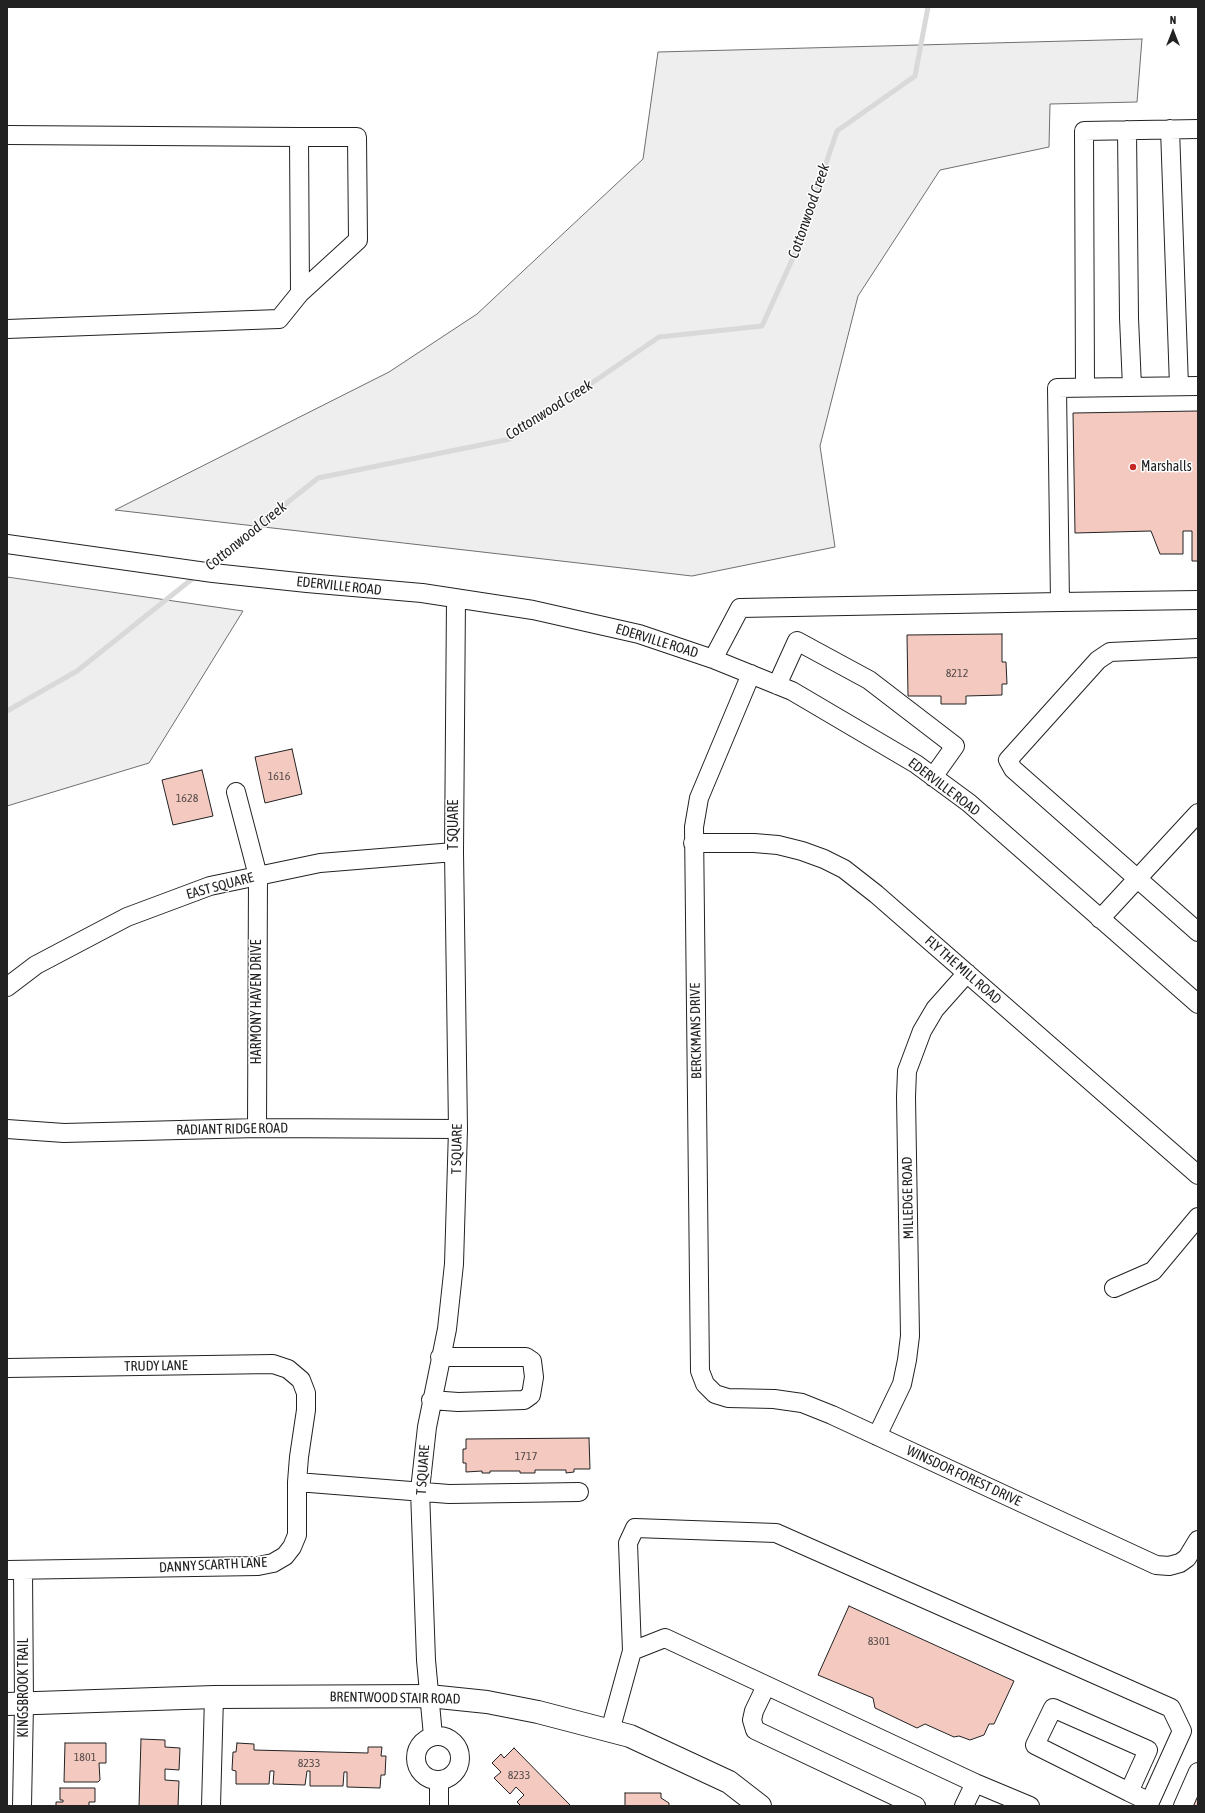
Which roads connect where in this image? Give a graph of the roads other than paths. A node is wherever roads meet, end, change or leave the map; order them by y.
1 (1170, 129) junction
2 (1198, 129) edge
3 (1127, 130) junction
4 (7, 135) edge
5 (299, 137) junction
6 (300, 293) junction
7 (7, 329) edge
8 (1179, 386) junction
9 (1198, 386) edge
10 (1085, 387) junction
11 (1132, 387) junction
12 (7, 544) edge
13 (456, 598) junction
14 (1198, 600) edge
15 (1060, 602) junction
16 (1198, 648) edge
17 (713, 659) junction
18 (751, 674) junction
19 (777, 685) junction
20 (933, 777) junction
21 (236, 792) dead end
22 (1198, 813) edge
23 (693, 843) junction
24 (454, 852) junction
25 (258, 876) junction
26 (1138, 878) junction
27 (1100, 919) junction
28 (1198, 932) edge
29 (967, 973) junction
30 (7, 987) edge
31 (1198, 1004) edge
32 (257, 1128) junction
33 (7, 1129) edge
34 (458, 1129) junction
35 (1198, 1175) edge
36 (1198, 1218) edge
37 (1114, 1288) dead end
38 (440, 1357) junction
39 (7, 1368) edge
40 (300, 1380) joint
41 (715, 1394) joint
42 (432, 1400) junction
43 (877, 1436) junction
44 (297, 1482) junction
45 (420, 1490) junction
46 (579, 1492) dead end
47 (1198, 1540) edge
48 (15, 1570) edge
49 (632, 1651) junction
50 (766, 1686) junction
51 (429, 1696) junction
52 (214, 1697) junction
53 (16, 1704) edge
54 (610, 1731) junction
55 (433, 1736) junction
56 (1198, 1772) edge
57 (439, 1780) junction
58 (975, 1783) junction
59 (1129, 1792) junction
60 (1149, 1804) edge
61 (22, 1806) edge
62 (211, 1806) edge
63 (438, 1806) edge
64 (760, 1806) edge
65 (916, 1806) edge
66 (964, 1806) edge
67 (1030, 1806) edge
68 (1183, 1806) edge

1 - 2 street
1 - 3 street
1 - 8 street
3 - 10 street
3 - 11 street
4 - 5 street
5 - 6 street
5 - 6 street
6 - 7 street
8 - 9 street
8 - 11 street
10 - 11 street
10 - 15 street
12 - 13 street, EDERVILLE ROAD
13 - 17 street, EDERVILLE ROAD
13 - 24 street, T SQUARE
14 - 15 street
15 - 17 street
16 - 26 street
17 - 18 street, EDERVILLE ROAD
18 - 19 street, EDERVILLE ROAD
18 - 23 street, BERCKMANS DRIVE
19 - 20 street, EDERVILLE ROAD
19 - 20 street
20 - 27 street, EDERVILLE ROAD
21 - 25 street, HARMONY HAVEN DRIVE
22 - 26 street
23 - 29 street, FLY THE MILL ROAD
23 - 41 street, BERCKMANS DRIVE
24 - 25 street, EAST SQUARE
24 - 34 street, T SQUARE
25 - 30 street, EAST SQUARE
25 - 32 street, HARMONY HAVEN DRIVE
26 - 27 street
26 - 28 street
27 - 31 street, EDERVILLE ROAD
29 - 35 street, FLY THE MILL ROAD
29 - 43 street, MILLEDGE ROAD
32 - 33 street, RADIANT RIDGE ROAD
32 - 34 street, RADIANT RIDGE ROAD
34 - 38 street, T SQUARE
36 - 37 street
38 - 42 street, T SQUARE
38 - 42 street
39 - 40 street, TRUDY LANE
40 - 44 street, DANNY SCARTH LANE
41 - 43 street, WINSDOR FOREST DRIVE
42 - 45 street, T SQUARE
43 - 47 street, WINSDOR FOREST DRIVE
44 - 45 street
44 - 48 street, DANNY SCARTH LANE
45 - 46 street
45 - 51 street, T SQUARE
48 - 53 street, KINGSBROOK TRAIL
49 - 50 street
49 - 54 street
49 - 60 street
50 - 58 street
50 - 65 street
51 - 52 main road, BRENTWOOD STAIR ROAD
51 - 54 main road, BRENTWOOD STAIR ROAD
51 - 55 street, T SQUARE
52 - 53 main road, BRENTWOOD STAIR ROAD
52 - 62 street
53 - 61 street, KINGSBROOK TRAIL
54 - 64 main road, BRENTWOOD STAIR ROAD
55 - 57 street
55 - 57 street
56 - 68 street
57 - 63 street
58 - 66 street
58 - 67 street
59 - 59 street
59 - 60 street

